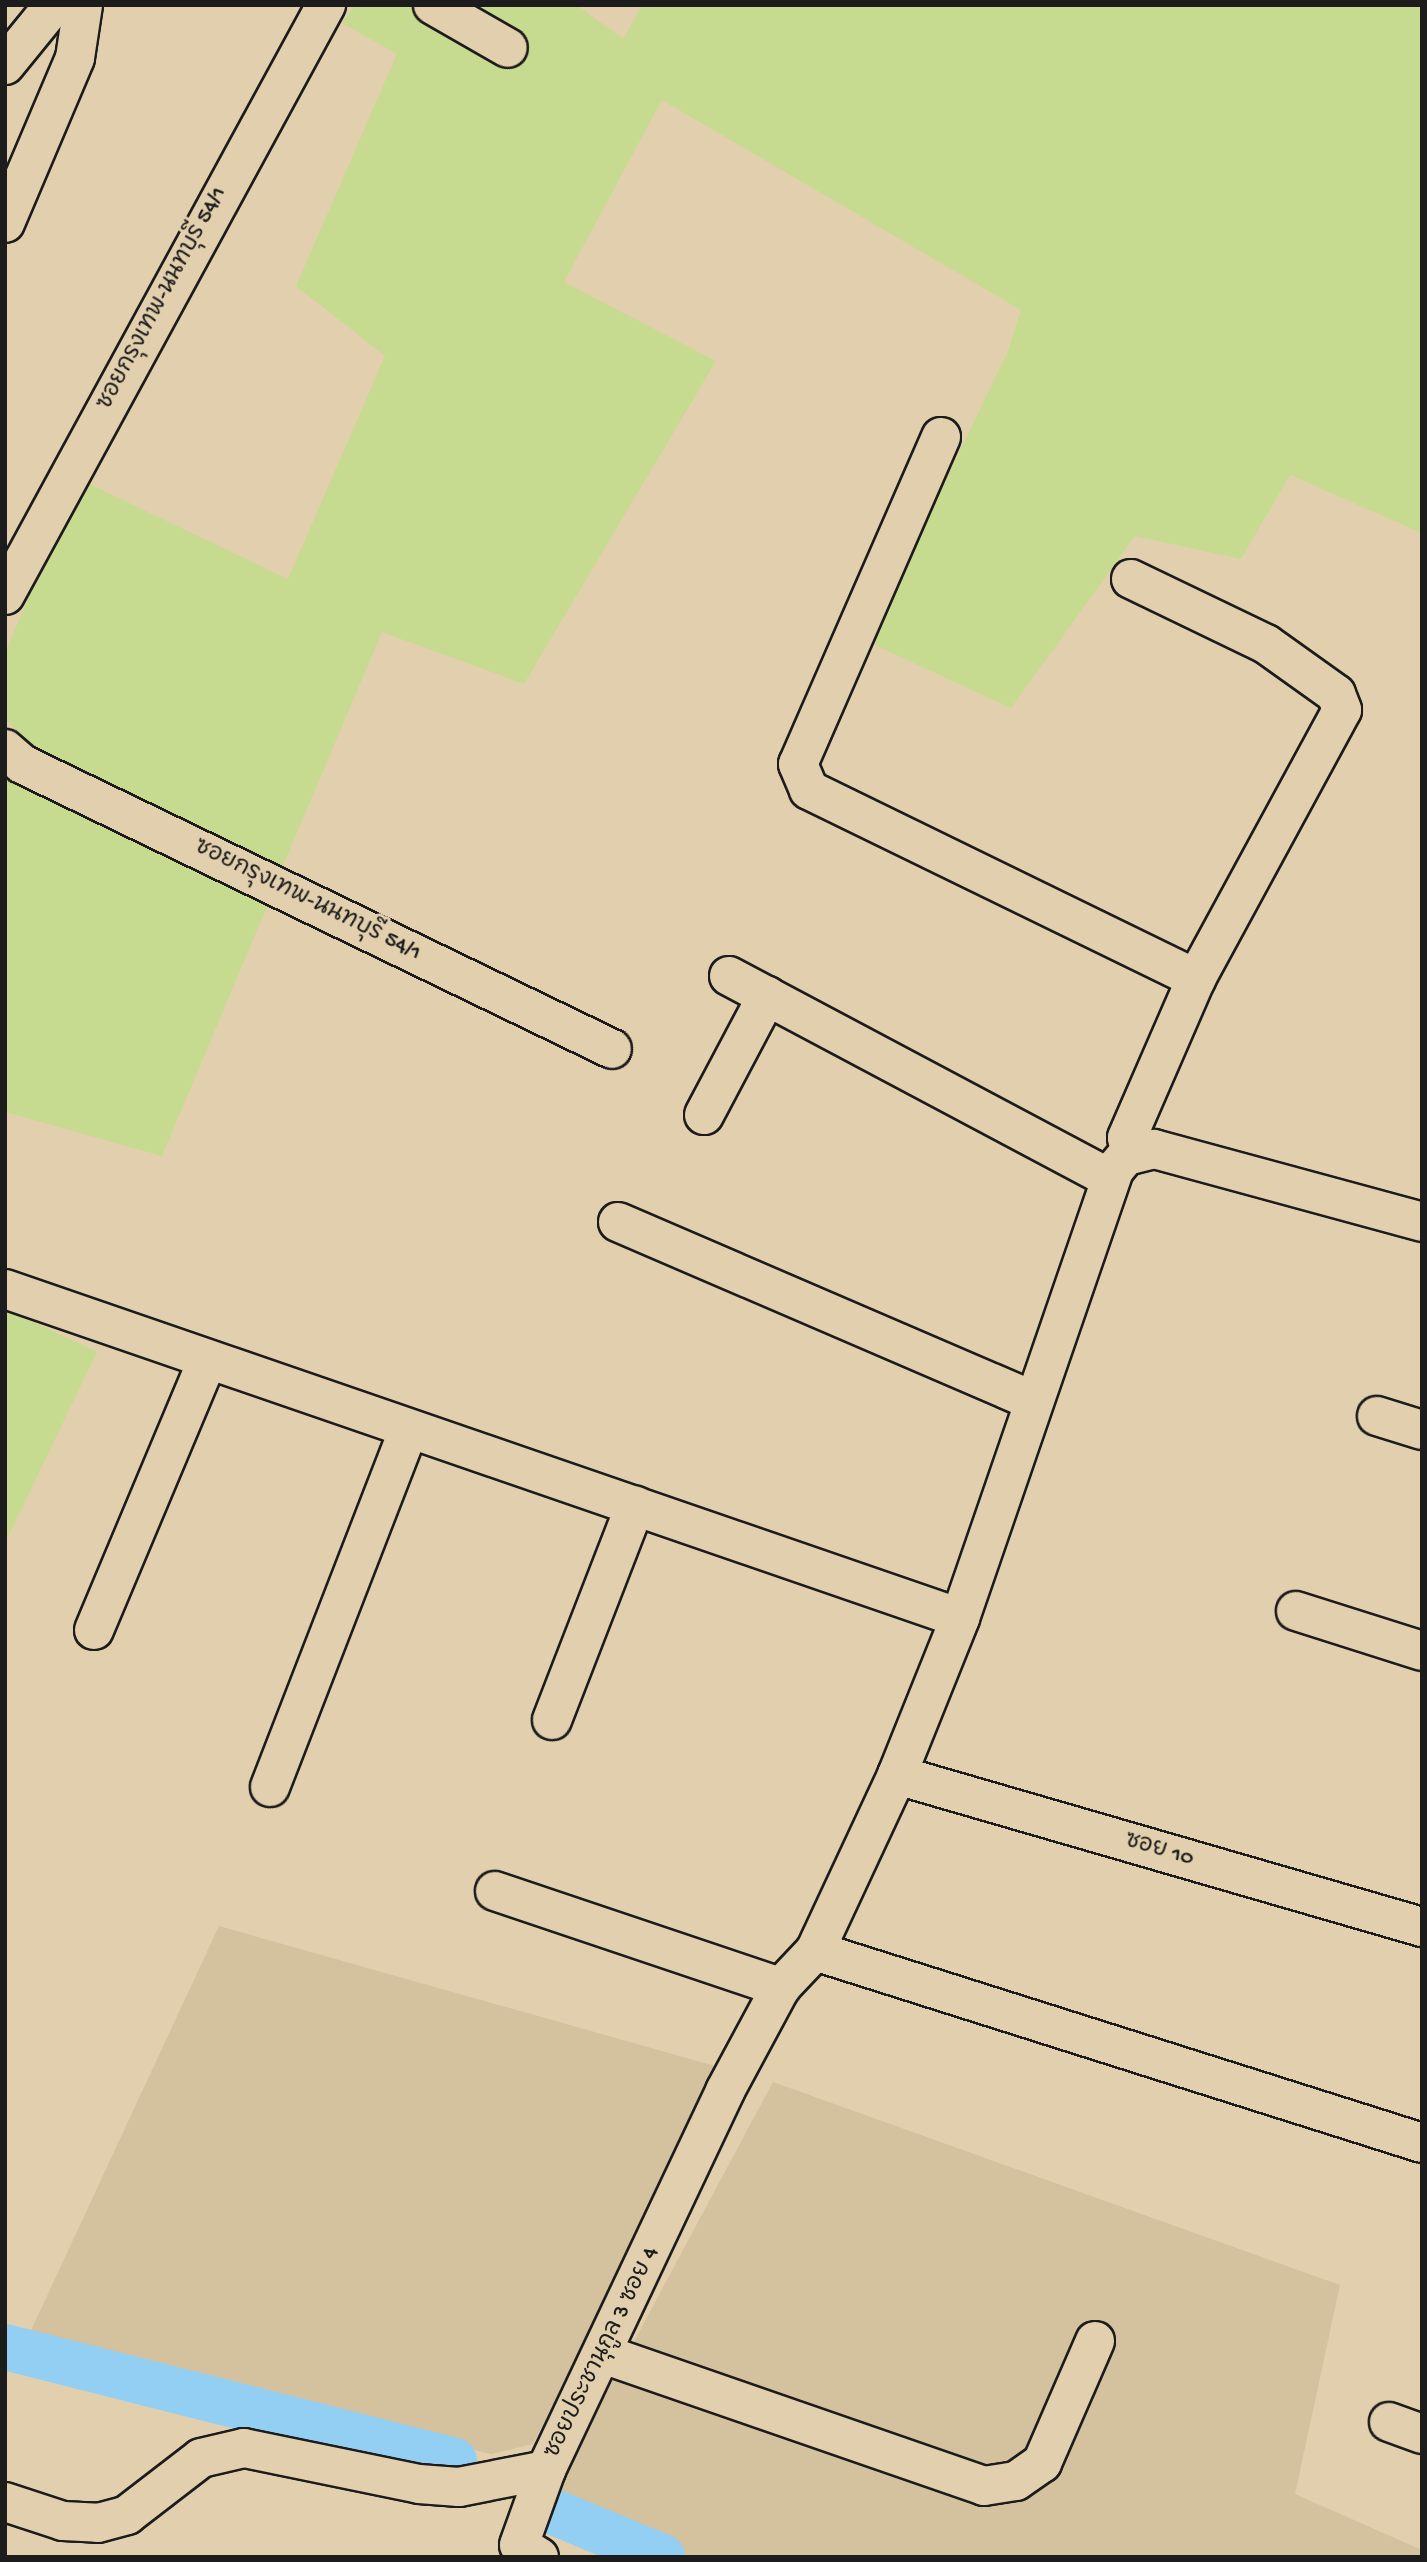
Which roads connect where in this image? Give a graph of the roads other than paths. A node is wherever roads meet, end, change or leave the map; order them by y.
1 (54, 5) edge
2 (83, 5) edge
3 (326, 5) edge
4 (433, 5) edge
5 (508, 48) dead end
6 (5, 65) edge
7 (5, 223) edge
8 (942, 437) dead end
9 (1131, 579) dead end
10 (5, 595) edge
11 (5, 749) edge
12 (729, 976) dead end
13 (1196, 979) junction
14 (766, 996) junction
15 (612, 1049) dead end
16 (704, 1115) dead end
17 (1121, 1166) junction
18 (618, 1222) dead end
19 (1422, 1222) edge
20 (5, 1289) edge
21 (206, 1363) junction
22 (1031, 1400) junction
23 (1377, 1416) dead end
24 (409, 1429) junction
25 (1422, 1430) edge
26 (635, 1506) junction
27 (1296, 1611) dead end
28 (960, 1618) junction
29 (94, 1630) dead end
30 (1422, 1651) edge
31 (552, 1720) dead end
32 (897, 1774) junction
33 (270, 1787) dead end
34 (495, 1891) dead end
35 (1422, 1927) edge
36 (815, 1951) junction
37 (781, 1987) junction
38 (1422, 2143) edge
39 (1095, 2341) dead end
40 (606, 2355) junction
41 (546, 2470) junction
42 (5, 2502) edge
43 (521, 2553) edge

1 - 6 street
2 - 7 street
3 - 10 street, ซอยกรุงเทพ-นนทบุรี 54/1
4 - 5 street
8 - 13 street
9 - 13 street, ซอยประชานุกูล 3 ซอย 4
11 - 15 street, ซอยกรุงเทพ-นนทบุรี 54/1
12 - 14 street
13 - 17 street, ซอยประชานุกูล 3 ซอย 4
14 - 16 street
14 - 17 street
17 - 19 street
17 - 22 street, ซอยประชานุกูล 3 ซอย 4
18 - 22 street
20 - 21 street
21 - 24 street
21 - 29 street
22 - 28 street, ซอยประชานุกูล 3 ซอย 4
23 - 25 street
24 - 26 street
24 - 33 street
26 - 28 street
26 - 31 street
27 - 30 street
28 - 32 street, ซอยประชานุกูล 3 ซอย 4
32 - 35 street, ซอย 10
32 - 36 street, ซอยประชานุกูล 3 ซอย 4
34 - 37 street
36 - 37 street, ซอยประชานุกูล 3 ซอย 4
36 - 38 street
37 - 40 street, ซอยประชานุกูล 3 ซอย 4
39 - 40 street
40 - 41 street, ซอยประชานุกูล 3 ซอย 4
41 - 42 street, ซอยประชานุกูล 3 ซอย 4
41 - 43 street

